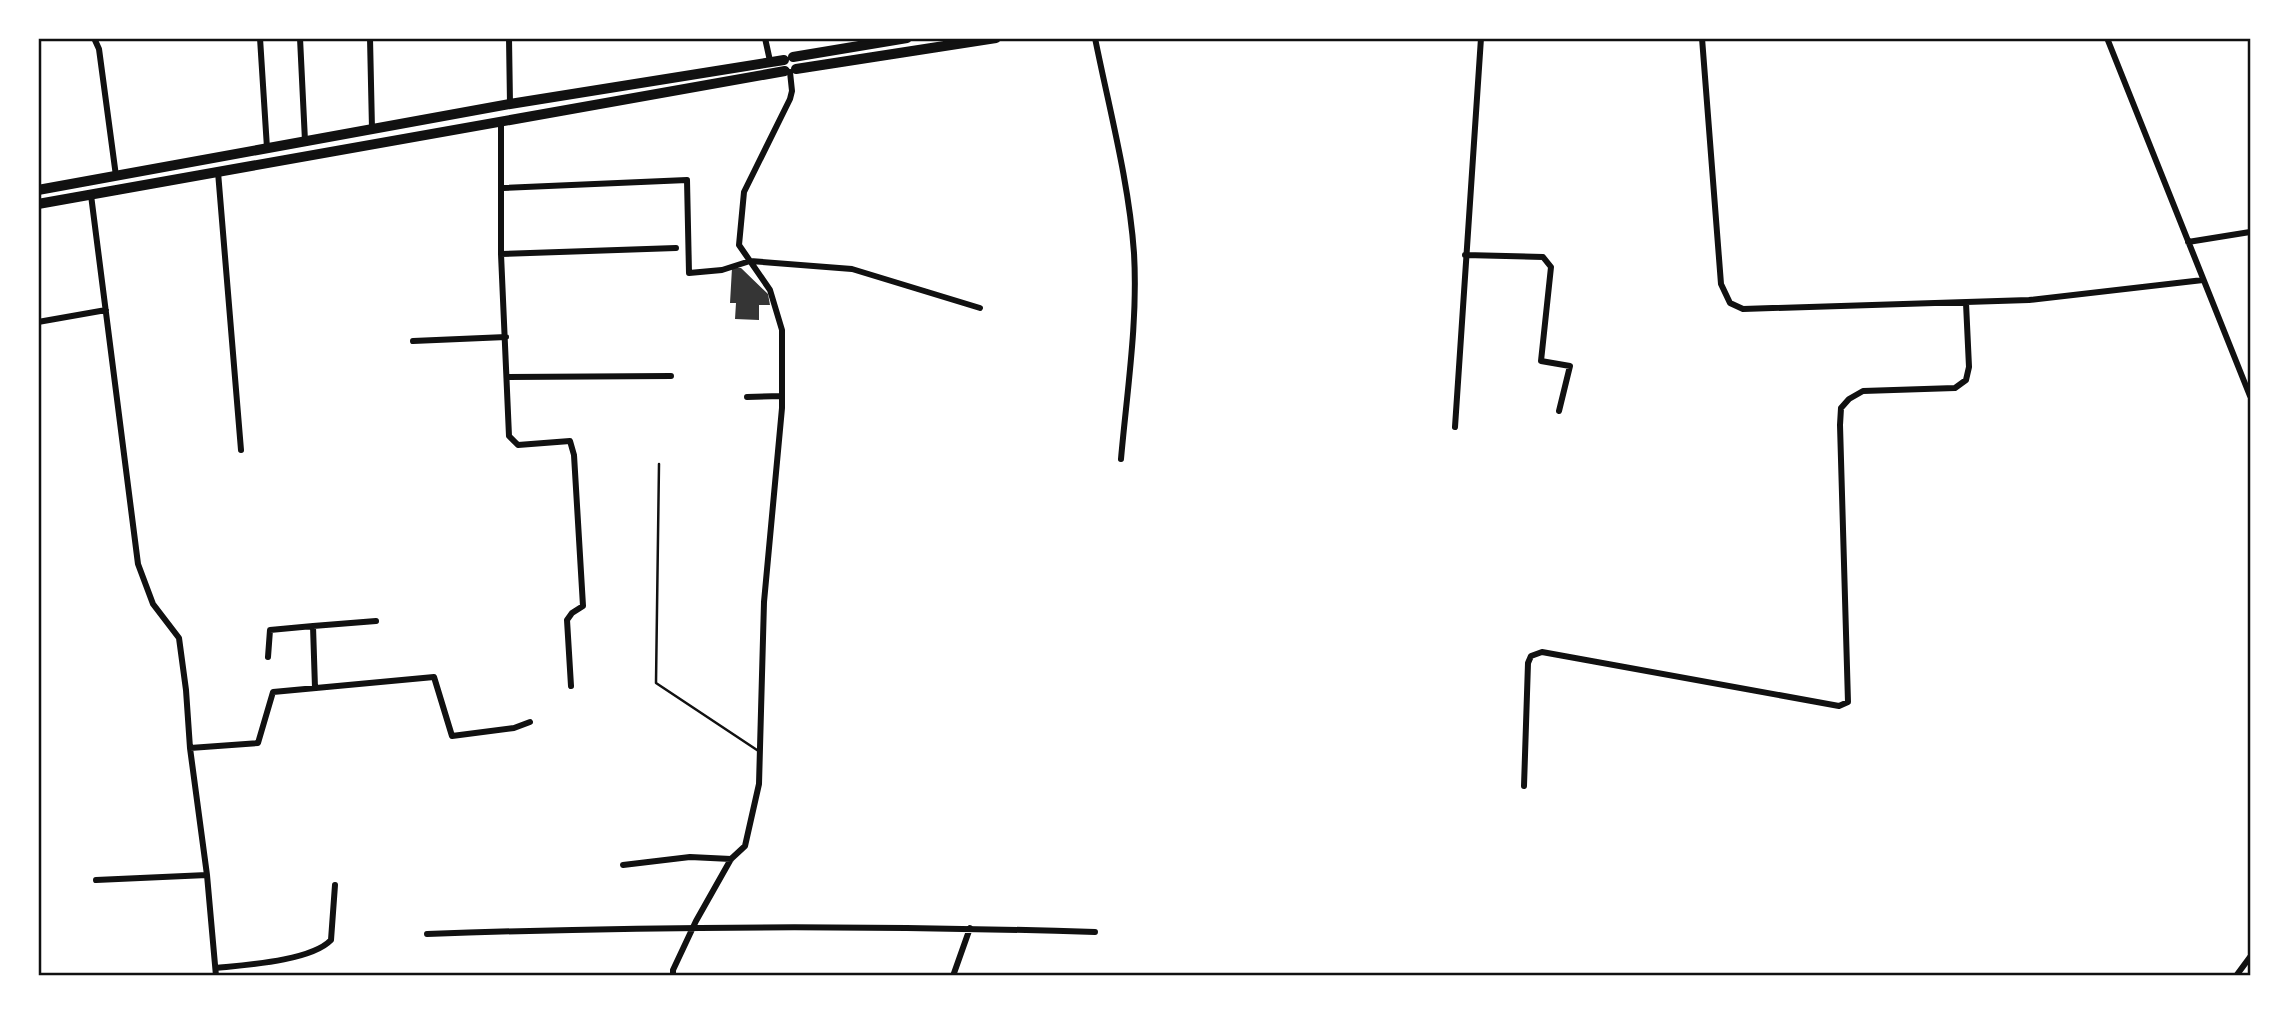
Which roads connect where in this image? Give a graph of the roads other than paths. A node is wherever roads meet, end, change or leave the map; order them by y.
1 (94, 38) edge
2 (260, 38) edge
3 (300, 38) edge
4 (370, 38) edge
5 (509, 38) edge
6 (765, 38) edge
7 (907, 38) edge
8 (996, 38) edge
9 (1095, 38) edge
10 (1481, 38) edge
11 (1702, 38) edge
12 (2107, 38) edge
13 (770, 61) junction
14 (790, 66) junction
15 (510, 104) junction
16 (501, 122) junction
17 (372, 129) junction
18 (305, 141) junction
19 (267, 148) junction
20 (218, 172) junction
21 (116, 176) junction
22 (503, 188) junction
23 (38, 190) edge
24 (91, 195) junction
25 (38, 204) edge
26 (2250, 232) edge
27 (2188, 242) junction
28 (676, 248) dead end
29 (501, 254) junction
30 (1465, 256) junction
31 (750, 261) junction
32 (2203, 280) junction
33 (1965, 303) junction
34 (980, 308) dead end
35 (106, 310) junction
36 (38, 322) edge
37 (506, 337) junction
38 (413, 341) dead end
39 (671, 376) dead end
40 (508, 377) junction
41 (782, 396) junction
42 (2250, 396) edge
43 (747, 397) dead end
44 (1559, 411) dead end
45 (1455, 427) dead end
46 (241, 450) dead end
47 (1121, 459) dead end
48 (659, 464) dead end
49 (376, 621) dead end
50 (313, 626) junction
51 (268, 657) dead end
52 (571, 686) dead end
53 (315, 688) junction
54 (530, 722) dead end
55 (190, 748) junction
56 (760, 752) junction
57 (1524, 786) dead end
58 (731, 859) junction
59 (623, 865) dead end
60 (207, 875) junction
61 (96, 880) dead end
62 (335, 886) dead end
63 (694, 927) junction
64 (970, 928) junction
65 (1095, 932) dead end
66 (427, 934) dead end
67 (2250, 957) edge
68 (216, 972) edge
69 (673, 975) edge
70 (953, 975) edge
71 (2236, 975) edge

1 - 21 street
2 - 19 street
3 - 18 street
4 - 17 street
5 - 15 street
6 - 13 street
7 - 14 highway
8 - 14 highway
9 - 47 street
10 - 30 street
11 - 33 street
12 - 27 street
13 - 14 highway
13 - 15 highway
14 - 16 highway
14 - 31 street
15 - 17 highway
16 - 20 highway
16 - 22 street
17 - 18 highway
18 - 19 highway
19 - 21 highway
20 - 24 highway
20 - 46 street
21 - 23 highway
22 - 29 street
22 - 31 street
24 - 25 highway
24 - 35 street
26 - 27 street
27 - 32 street
28 - 29 street
29 - 37 street
30 - 44 street
30 - 45 street
31 - 34 street
31 - 41 street
32 - 33 street
32 - 42 street
33 - 57 street
35 - 36 street
35 - 55 street
37 - 38 street
37 - 40 street
39 - 40 street
40 - 52 street
41 - 43 street
41 - 56 street
48 - 56 lane
49 - 50 street
50 - 51 street
50 - 53 street
53 - 54 street
53 - 55 street
55 - 60 street
56 - 58 street
58 - 59 street
58 - 63 street
60 - 61 street
60 - 68 street
62 - 68 street
63 - 64 street
63 - 66 street
63 - 69 street
64 - 65 street
64 - 70 street
67 - 71 street

